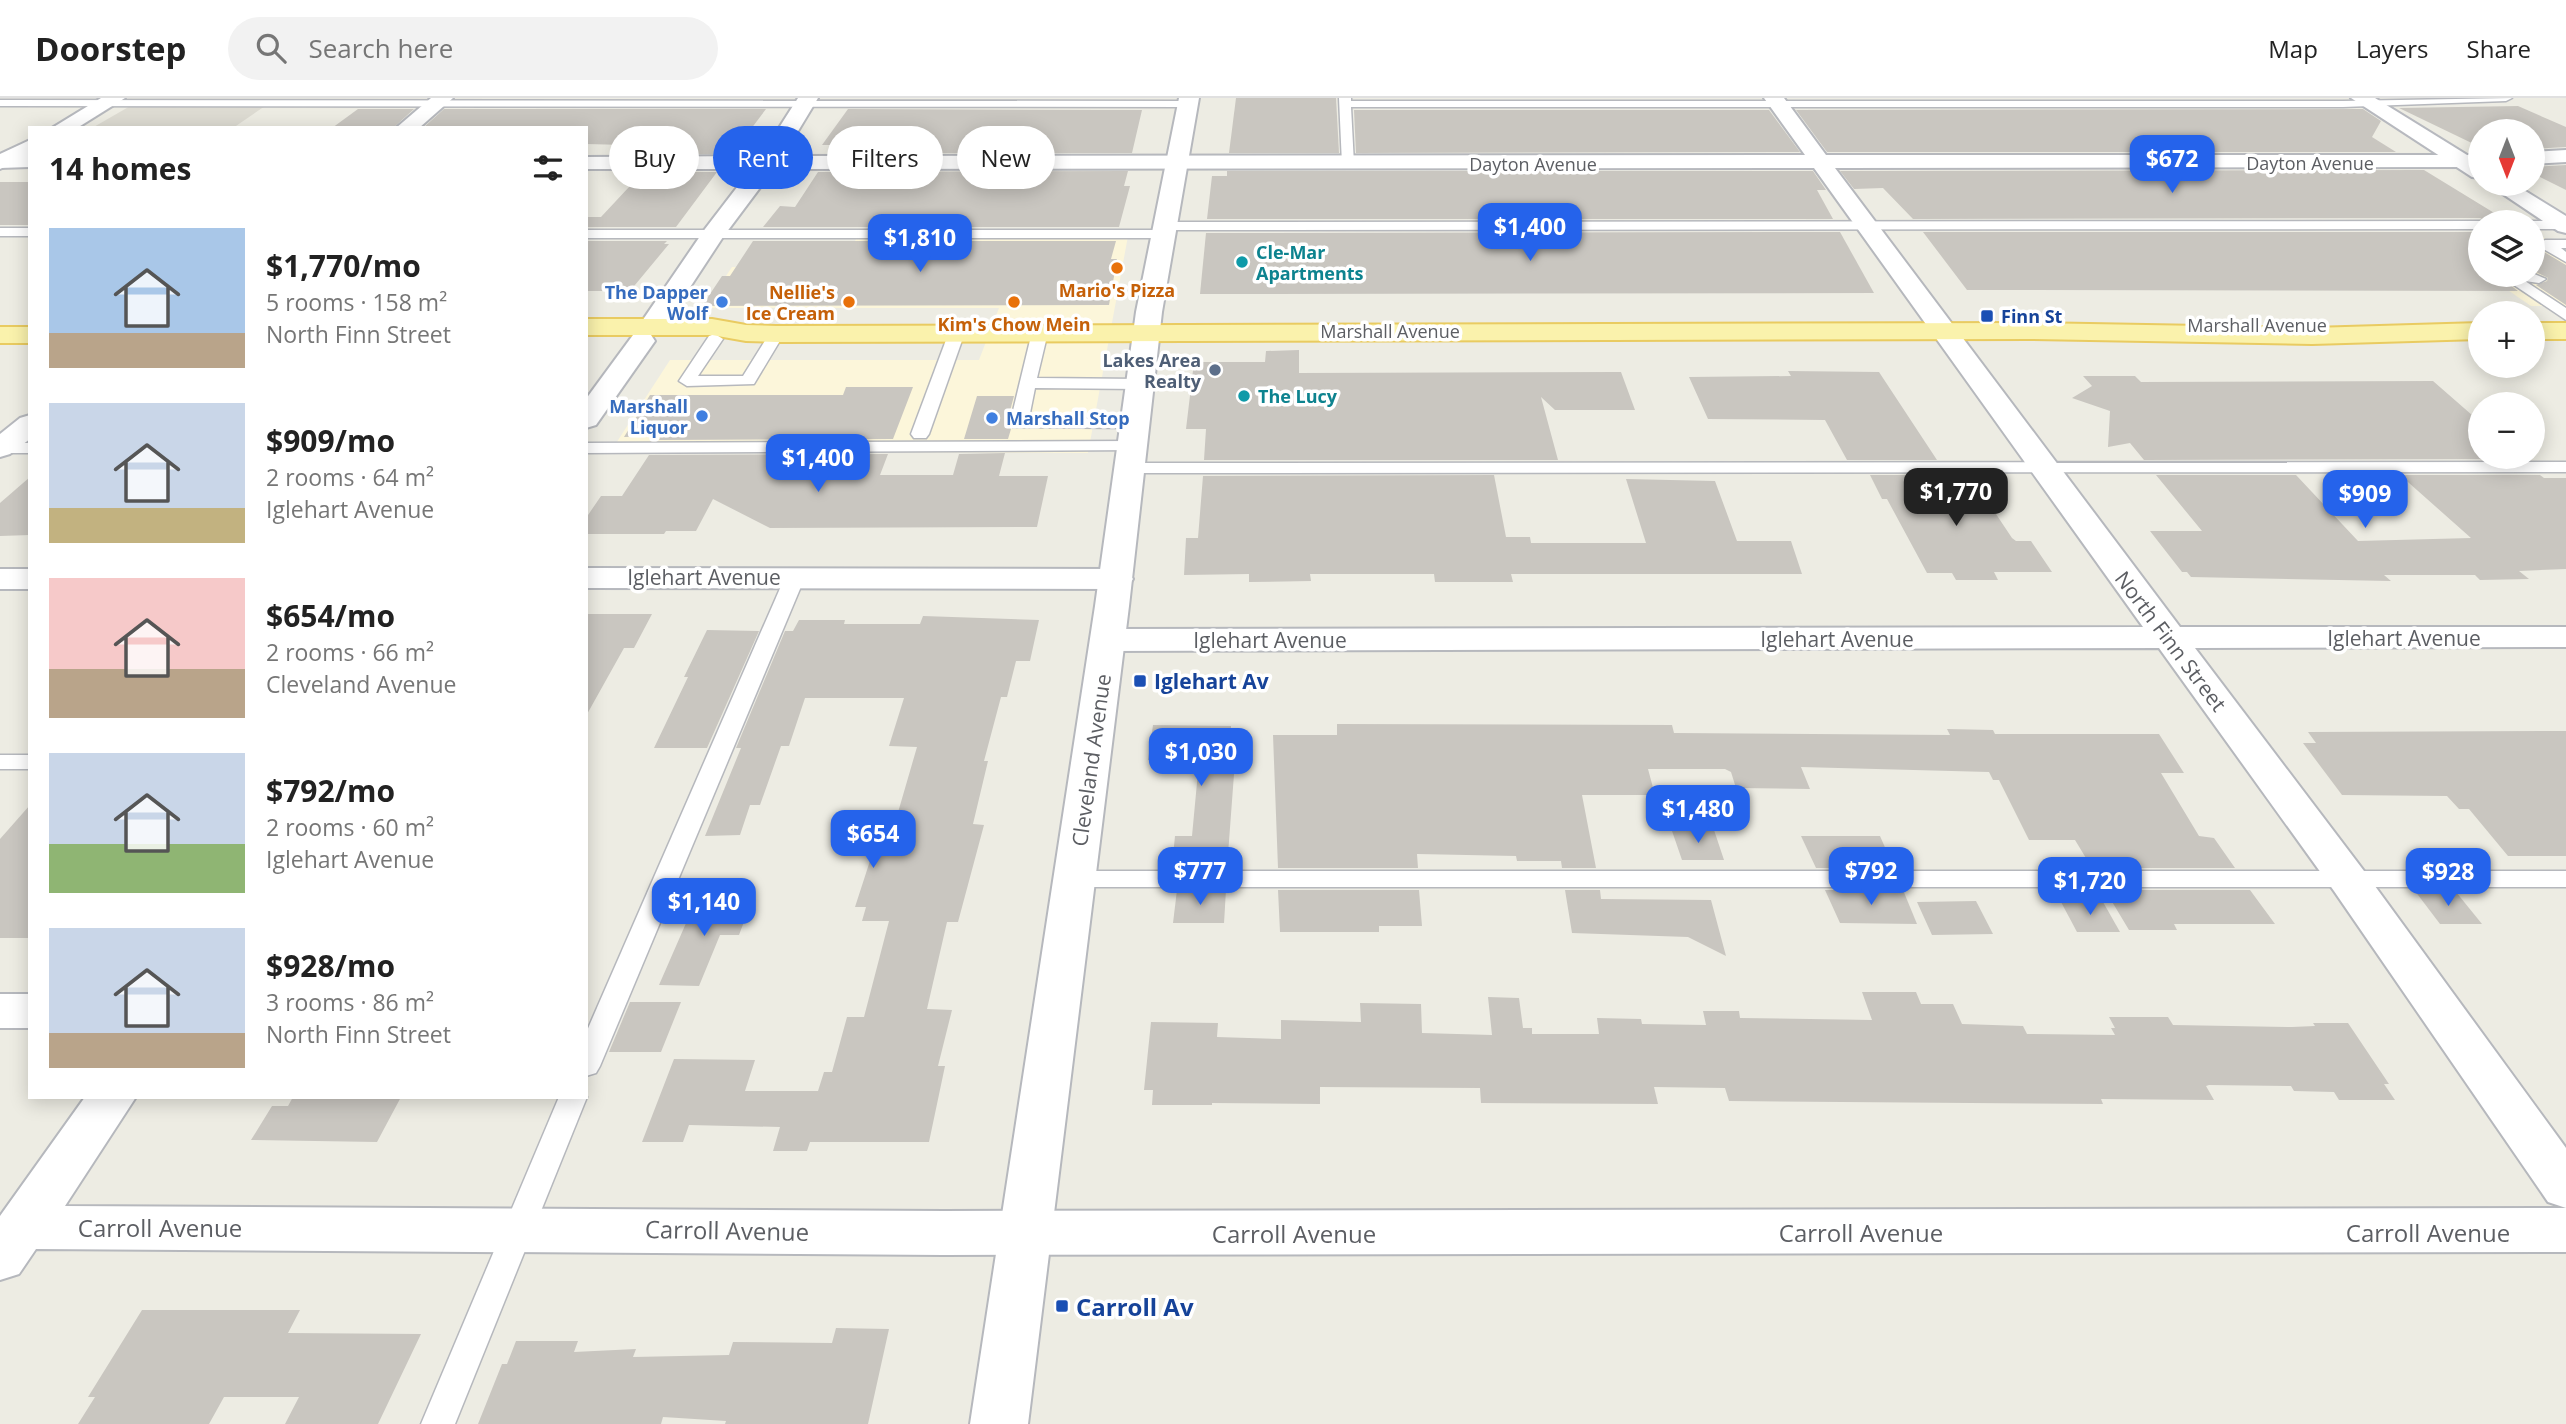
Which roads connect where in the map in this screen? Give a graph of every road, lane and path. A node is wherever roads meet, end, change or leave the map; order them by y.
1 (2506, 98) edge
2 (440, 100) edge
3 (1776, 100) edge
4 (2365, 100) edge
5 (110, 101) edge
6 (806, 101) edge
7 (1189, 101) edge
8 (1345, 101) edge
9 (0, 103) edge
10 (66, 126) edge
11 (408, 126) edge
12 (790, 126) edge
13 (28, 147) edge
14 (2566, 156) edge
15 (2545, 157) edge
16 (2468, 161) edge
17 (1, 162) edge
18 (28, 162) edge
19 (588, 163) edge
20 (713, 163) edge
21 (813, 163) edge
22 (1821, 163) junction
23 (1176, 164) junction
24 (1348, 164) junction
25 (2468, 165) edge
26 (747, 189) edge
27 (2516, 196) edge
28 (1865, 224) junction
29 (2468, 225) edge
30 (2545, 228) edge
31 (1166, 230) junction
32 (0, 232) edge
33 (28, 232) edge
34 (2566, 232) edge
35 (588, 234) edge
36 (713, 234) junction
37 (2550, 267) edge
38 (2566, 315) edge
39 (588, 327) edge
40 (1147, 331) junction
41 (1942, 331) junction
42 (2545, 331) edge
43 (2566, 331) edge
44 (957, 332) junction
45 (1040, 332) junction
46 (2468, 332) edge
47 (746, 333) junction
48 (647, 334) junction
49 (776, 334) junction
50 (0, 335) edge
51 (28, 335) edge
52 (715, 340) junction
53 (588, 341) edge
54 (1028, 383) junction
55 (1140, 384) junction
56 (588, 416) edge
57 (28, 427) edge
58 (920, 434) dead end
59 (1133, 446) junction
60 (28, 447) edge
61 (0, 448) edge
62 (588, 448) edge
63 (2566, 467) edge
64 (2043, 468) junction
65 (795, 577) junction
66 (588, 578) edge
67 (0, 579) edge
68 (28, 579) edge
69 (1116, 579) junction
70 (2566, 638) edge
71 (2169, 639) junction
72 (1108, 640) junction
73 (0, 762) edge
74 (28, 762) edge
75 (1074, 879) junction
76 (2566, 879) edge
77 (2349, 881) junction
78 (0, 1011) edge
79 (28, 1011) edge
80 (588, 1061) edge
81 (112, 1099) edge
82 (572, 1099) edge
83 (2566, 1187) edge
84 (518, 1228) junction
85 (2566, 1230) edge
86 (1025, 1233) junction
87 (11, 1243) edge
88 (439, 1424) edge
89 (999, 1424) edge

1 - 4 lane
2 - 5 lane
2 - 6 lane
2 - 11 street
3 - 4 lane
3 - 8 lane
3 - 22 street, North Finn Street
4 - 16 street
5 - 9 lane
5 - 10 street
6 - 7 lane
6 - 12 street
7 - 23 street, Cleveland Avenue
8 - 24 lane
13 - 17 street
14 - 15 street
17 - 18 street
19 - 20 street, Dayton Avenue
21 - 23 street, Dayton Avenue
22 - 24 street, Dayton Avenue
22 - 25 street, Dayton Avenue
22 - 28 street, North Finn Street
23 - 24 street, Dayton Avenue
23 - 31 street, Cleveland Avenue
26 - 36 street
27 - 34 street
28 - 29 lane
28 - 31 lane
28 - 41 street, North Finn Street
30 - 34 lane
31 - 36 lane
31 - 40 street, Cleveland Avenue
32 - 33 lane
34 - 37 lane
35 - 36 lane
36 - 48 street
37 - 38 lane
39 - 48 main road, Marshall Avenue
40 - 41 main road, Marshall Avenue
40 - 45 main road, Marshall Avenue
40 - 55 street, Cleveland Avenue
41 - 46 main road, Marshall Avenue
41 - 64 street, North Finn Street
42 - 43 main road
44 - 45 main road, Marshall Avenue
44 - 49 main road, Marshall Avenue
44 - 58 lane
45 - 54 lane
47 - 48 main road, Marshall Avenue
47 - 49 main road, Marshall Avenue
47 - 52 main road, Marshall Avenue
48 - 52 main road, Marshall Avenue
48 - 53 main road, Marshall Avenue
48 - 56 street
49 - 52 lane
50 - 51 main road
54 - 55 lane
54 - 59 lane
55 - 59 street, Cleveland Avenue
57 - 61 street
59 - 62 lane
59 - 64 lane
59 - 69 street, Cleveland Avenue
60 - 61 lane
63 - 64 lane
64 - 71 street, North Finn Street
65 - 66 street, Iglehart Avenue
65 - 69 street, Iglehart Avenue
65 - 80 lane
67 - 68 street
69 - 72 street, Cleveland Avenue
70 - 71 street, Iglehart Avenue
71 - 72 street, Iglehart Avenue
71 - 77 street, North Finn Street
72 - 75 street, Cleveland Avenue
73 - 74 lane
75 - 77 lane
75 - 86 street, Cleveland Avenue
76 - 77 lane
77 - 83 street, North Finn Street
78 - 79 street
81 - 87 street
82 - 84 lane
84 - 86 street, Carroll Avenue
84 - 87 street, Carroll Avenue
84 - 88 lane
85 - 86 street, Carroll Avenue
86 - 89 street, Cleveland Avenue

